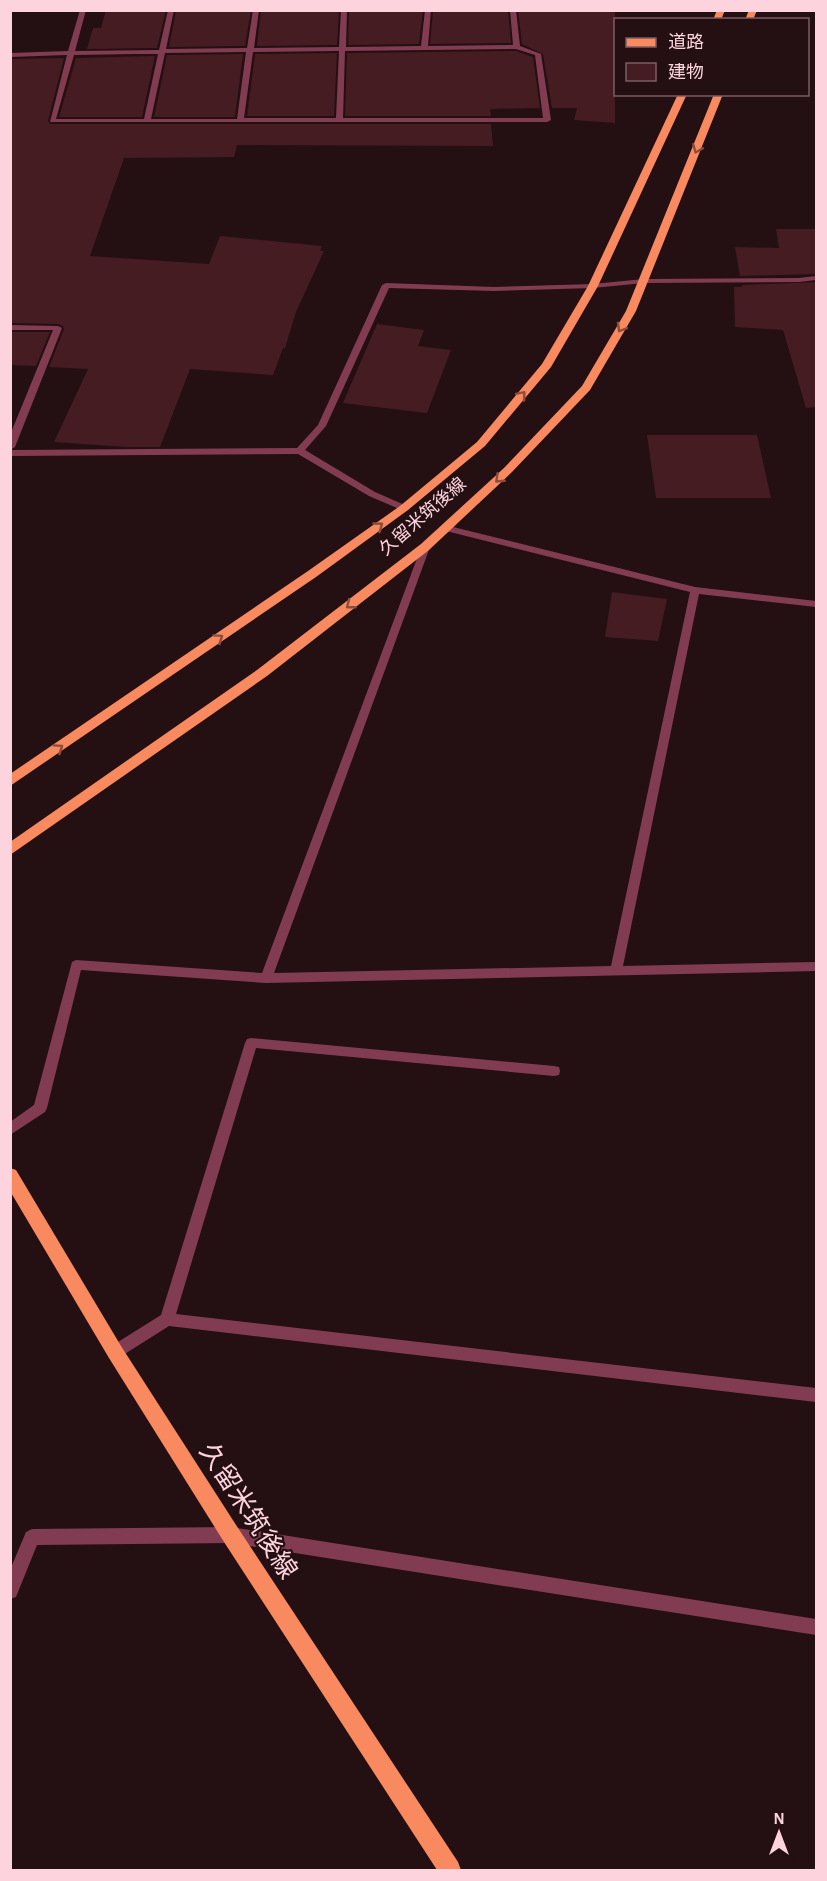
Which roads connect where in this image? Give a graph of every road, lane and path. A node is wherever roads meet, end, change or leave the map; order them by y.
1 (83, 10) edge
2 (171, 10) edge
3 (256, 10) edge
4 (344, 10) edge
5 (428, 10) edge
6 (513, 10) edge
7 (517, 47) junction
8 (424, 48) junction
9 (342, 49) junction
10 (250, 50) junction
11 (162, 51) junction
12 (71, 53) junction
13 (10, 55) edge
14 (682, 96) edge
15 (718, 96) edge
16 (147, 119) junction
17 (240, 119) junction
18 (339, 120) junction
19 (816, 278) edge
20 (644, 281) junction
21 (593, 286) junction
22 (10, 327) edge
23 (10, 447) edge
24 (300, 451) junction
25 (10, 453) edge
26 (404, 508) junction
27 (445, 528) junction
28 (425, 547) junction
29 (695, 590) junction
30 (816, 604) edge
31 (10, 781) edge
32 (10, 850) edge
33 (816, 967) edge
34 (616, 971) junction
35 (266, 978) junction
36 (554, 1071) dead end
37 (10, 1130) edge
38 (10, 1175) edge
39 (166, 1320) junction
40 (115, 1352) junction
41 (816, 1395) edge
42 (231, 1535) junction
43 (10, 1591) edge
44 (816, 1627) edge
45 (450, 1870) edge

1 - 12 street
2 - 11 street
3 - 10 street
4 - 9 street
5 - 8 street
6 - 7 street
7 - 8 street
7 - 18 street
8 - 9 street
9 - 10 street
9 - 18 street
10 - 11 street
10 - 17 street
11 - 12 street
11 - 16 street
12 - 13 street
12 - 16 street
14 - 21 main road, 久留米筑後線
15 -> 20 main road, 久留米筑後線
16 - 17 street
17 - 18 street
19 - 20 street
20 - 21 street
20 -> 27 main road, 久留米筑後線
21 - 24 street
26 -> 21 main road, 久留米筑後線
22 - 23 street
24 - 25 street
24 - 26 street
31 -> 26 main road, 久留米筑後線
27 - 28 main road, 久留米筑後線
27 - 29 street
28 -> 32 main road, 久留米筑後線
28 - 35 street
29 - 30 street
29 - 34 street
33 - 34 street
34 - 35 street
35 - 37 street
36 - 39 street
38 - 40 main road, 久留米筑後線
39 - 40 street
39 - 41 street
40 - 42 main road, 久留米筑後線
42 - 43 street
42 - 44 street
42 - 45 main road, 久留米筑後線

